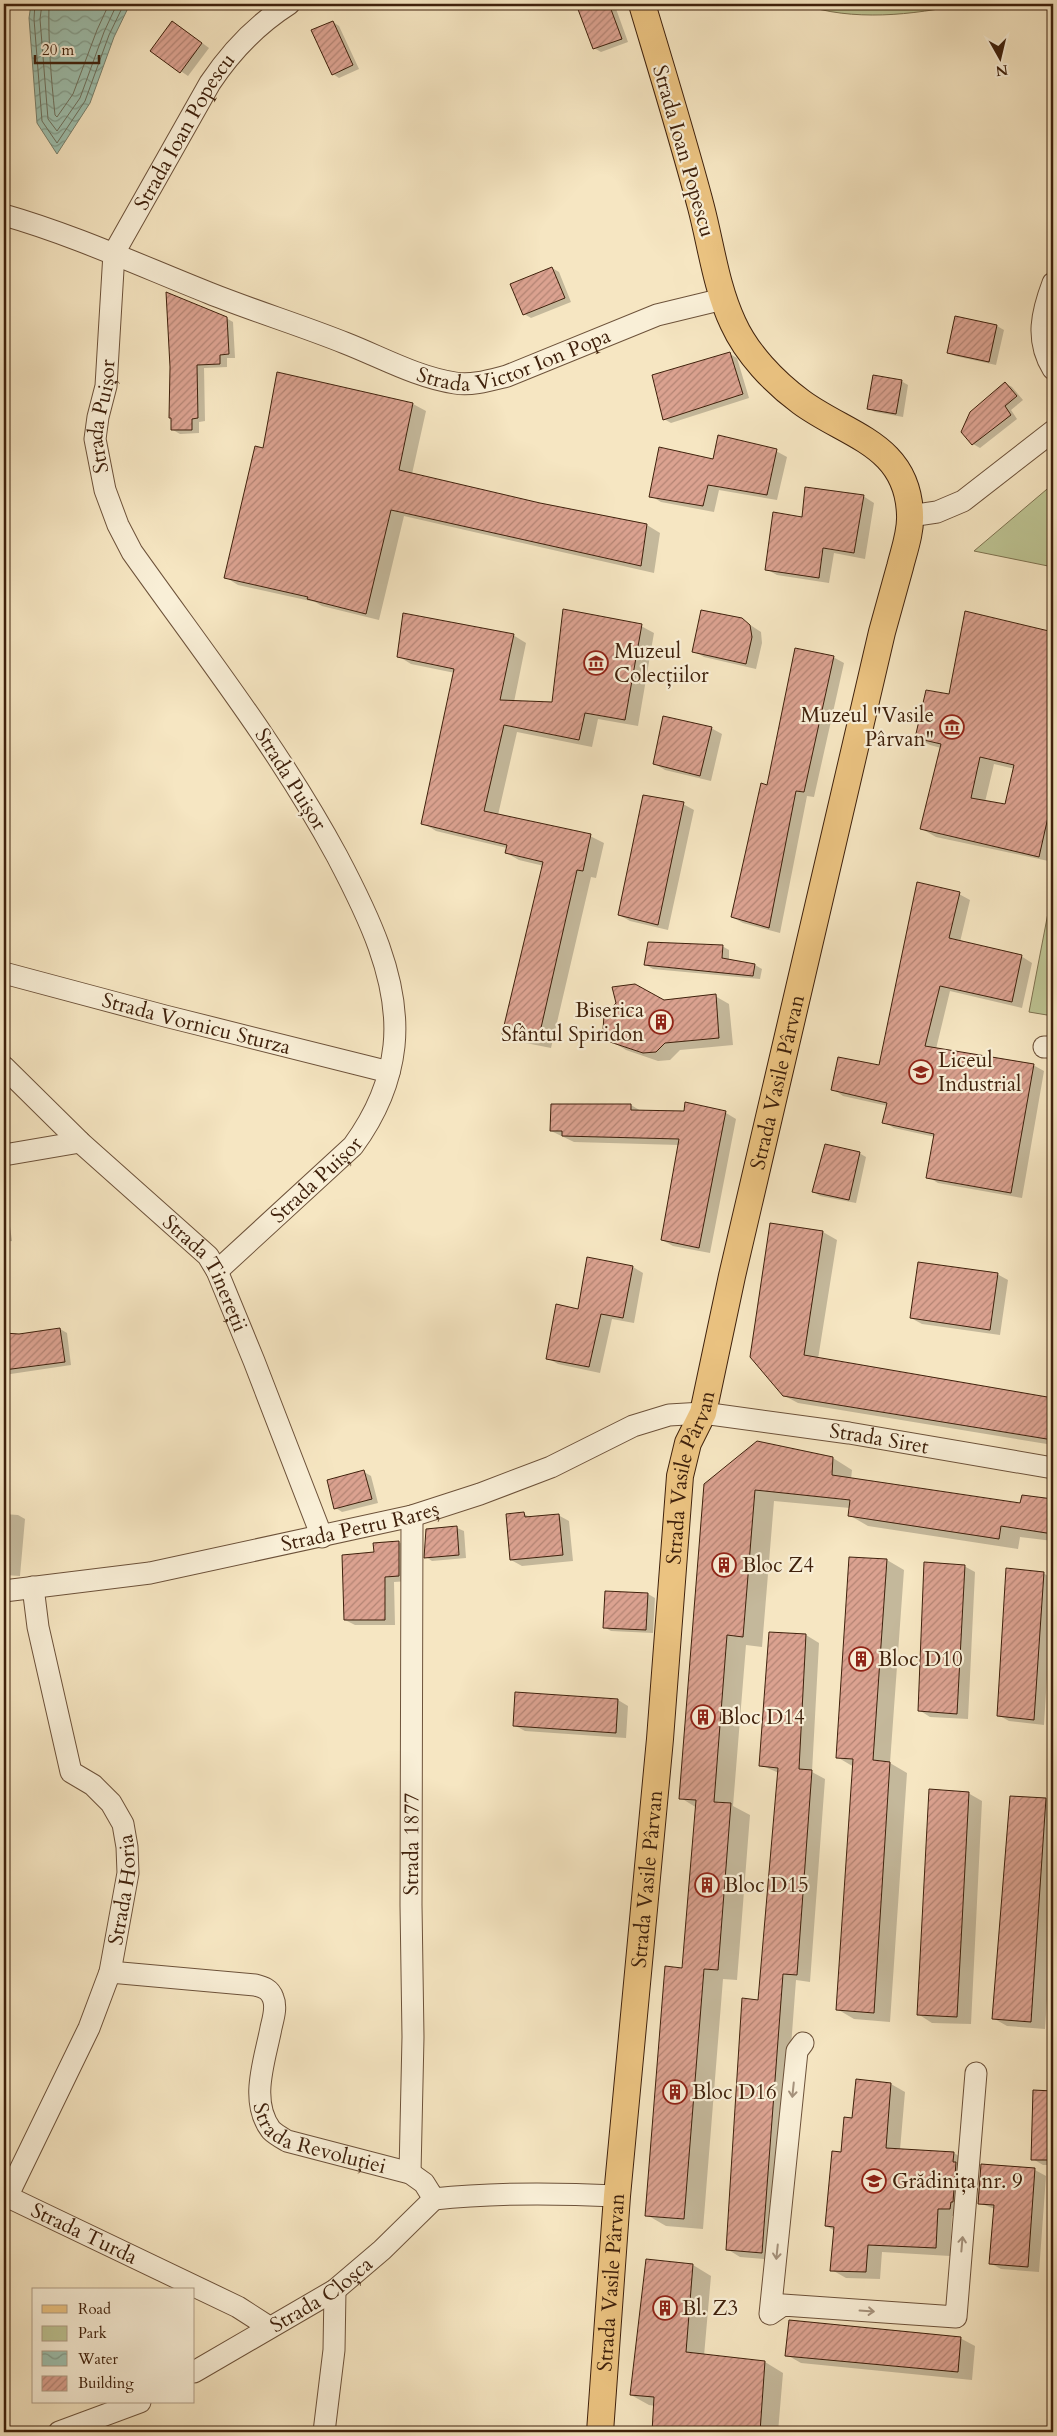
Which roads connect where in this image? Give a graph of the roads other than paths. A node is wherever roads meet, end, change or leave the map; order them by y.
1 (289, 4) edge
2 (642, 4) edge
3 (268, 11) edge
4 (4, 215) edge
5 (114, 254) junction
6 (1053, 283) edge
7 (723, 299) junction
8 (1053, 369) edge
9 (1053, 431) edge
10 (910, 516) junction
11 (4, 973) edge
12 (4, 1067) edge
13 (389, 1072) junction
14 (80, 1142) junction
15 (4, 1155) edge
16 (217, 1271) junction
17 (703, 1413) junction
18 (1053, 1468) edge
19 (412, 1516) junction
20 (322, 1537) junction
21 (33, 1587) junction
22 (4, 1590) edge
23 (110, 1972) junction
24 (803, 2043) dead end
25 (976, 2073) dead end
26 (410, 2173) junction
27 (6, 2196) edge
28 (618, 2196) junction
29 (434, 2199) junction
30 (335, 2290) junction
31 (269, 2327) junction
32 (195, 2371) edge
33 (135, 2404) edge
34 (59, 2432) edge
35 (324, 2432) edge
36 (600, 2432) edge

1 - 3 street, Strada Ioan Popescu
2 - 7 main road, Strada Ioan Popescu
3 - 5 street, Strada Ioan Popescu
4 - 5 street, Strada Victor Ion Popa
5 - 7 street, Strada Victor Ion Popa
5 - 13 street, Strada Puișor
6 - 8 street
7 - 10 main road
9 - 10 street
10 - 17 main road, Strada Vasile Pârvan
11 - 13 street, Strada Vornicu Sturza
12 - 14 street, Strada Tinereții
13 - 16 street, Strada Puișor
14 - 15 street
14 - 16 street, Strada Tinereții
16 - 20 street, Strada Tinereții
17 - 18 street, Strada Siret
17 - 19 street, Strada Petru Rareș
17 - 28 main road, Strada Vasile Pârvan
19 - 20 street, Strada Petru Rareș
19 - 26 street, Strada 1877
20 - 21 street, Strada Petru Rareș
21 - 22 street, Strada Petru Rareș
21 - 23 street, Strada Horia
23 - 26 street, Strada Revoluției
23 - 27 street, Strada Horia
24 -> 25 street
26 - 29 street, Strada Revoluției
27 - 31 street, Strada Turda
28 - 29 street
28 - 36 main road, Strada Vasile Pârvan
29 - 30 street, Strada Cloșca
30 - 31 street, Strada Cloșca
30 - 35 street
31 - 32 street, Strada Cloșca
33 - 34 street

